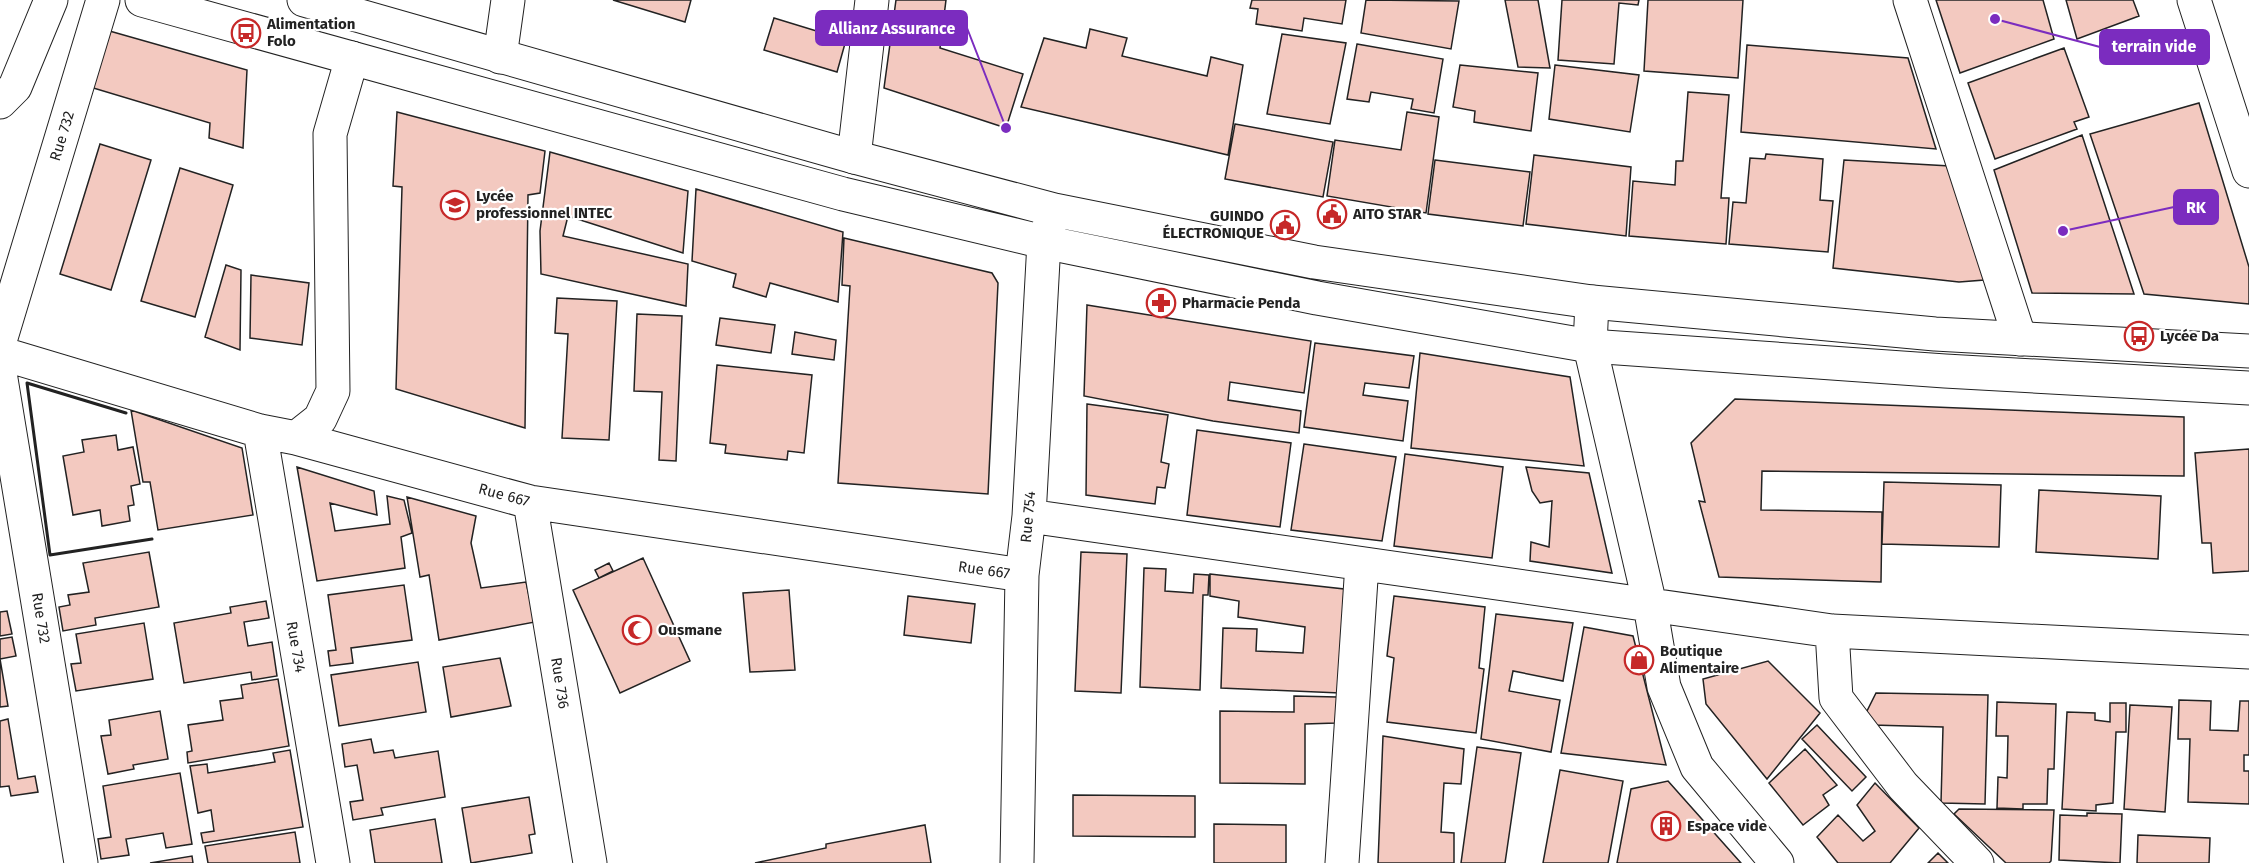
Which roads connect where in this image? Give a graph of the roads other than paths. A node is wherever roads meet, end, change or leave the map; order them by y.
1 (51, 0) edge
2 (103, 0) edge
3 (142, 0) edge
4 (304, 0) edge
5 (508, 0) edge
6 (872, 0) edge
7 (1910, 0) edge
8 (2194, 0) edge
9 (500, 57) junction
10 (352, 58) junction
11 (0, 102) edge
12 (2243, 135) edge
13 (854, 157) junction
14 (2249, 171) edge
15 (1054, 210) junction
16 (1044, 242) junction
17 (1592, 302) junction
18 (2020, 339) junction
19 (0, 341) edge
20 (1590, 346) junction
21 (2249, 351) edge
22 (0, 353) edge
23 (0, 373) edge
24 (2249, 388) edge
25 (260, 431) junction
26 (296, 438) junction
27 (530, 502) junction
28 (1029, 516) junction
29 (1362, 564) junction
30 (1022, 575) junction
31 (1650, 605) junction
32 (1832, 631) junction
33 (2249, 652) edge
34 (81, 863) edge
35 (333, 863) edge
36 (590, 863) edge
37 (1017, 863) edge
38 (1342, 863) edge
39 (1777, 863) edge
40 (1977, 863) edge

1 - 11 street
2 - 19 street, Rue 732
3 - 10 street
4 - 9 street
5 - 9 street
6 - 13 street
7 - 18 street
8 - 12 street
9 - 13 street
10 - 16 street
10 - 26 street
12 - 14 street
13 - 15 street
15 - 16 street, Rue 754
15 - 17 street
16 - 20 street
16 - 28 street, Rue 754
17 - 18 street
17 - 20 street
18 - 21 street
20 - 24 street
20 - 31 street
22 - 25 street, Rue 667
23 - 34 street, Rue 732
25 - 26 street, Rue 667
25 - 35 street, Rue 734
26 - 27 street, Rue 667
27 - 30 street, Rue 667
27 - 36 street, Rue 736
28 - 29 street
28 - 30 street, Rue 754
29 - 31 street
29 - 38 street
30 - 37 street, Rue 754
31 - 32 street
31 - 39 street
32 - 33 street
32 - 40 street

